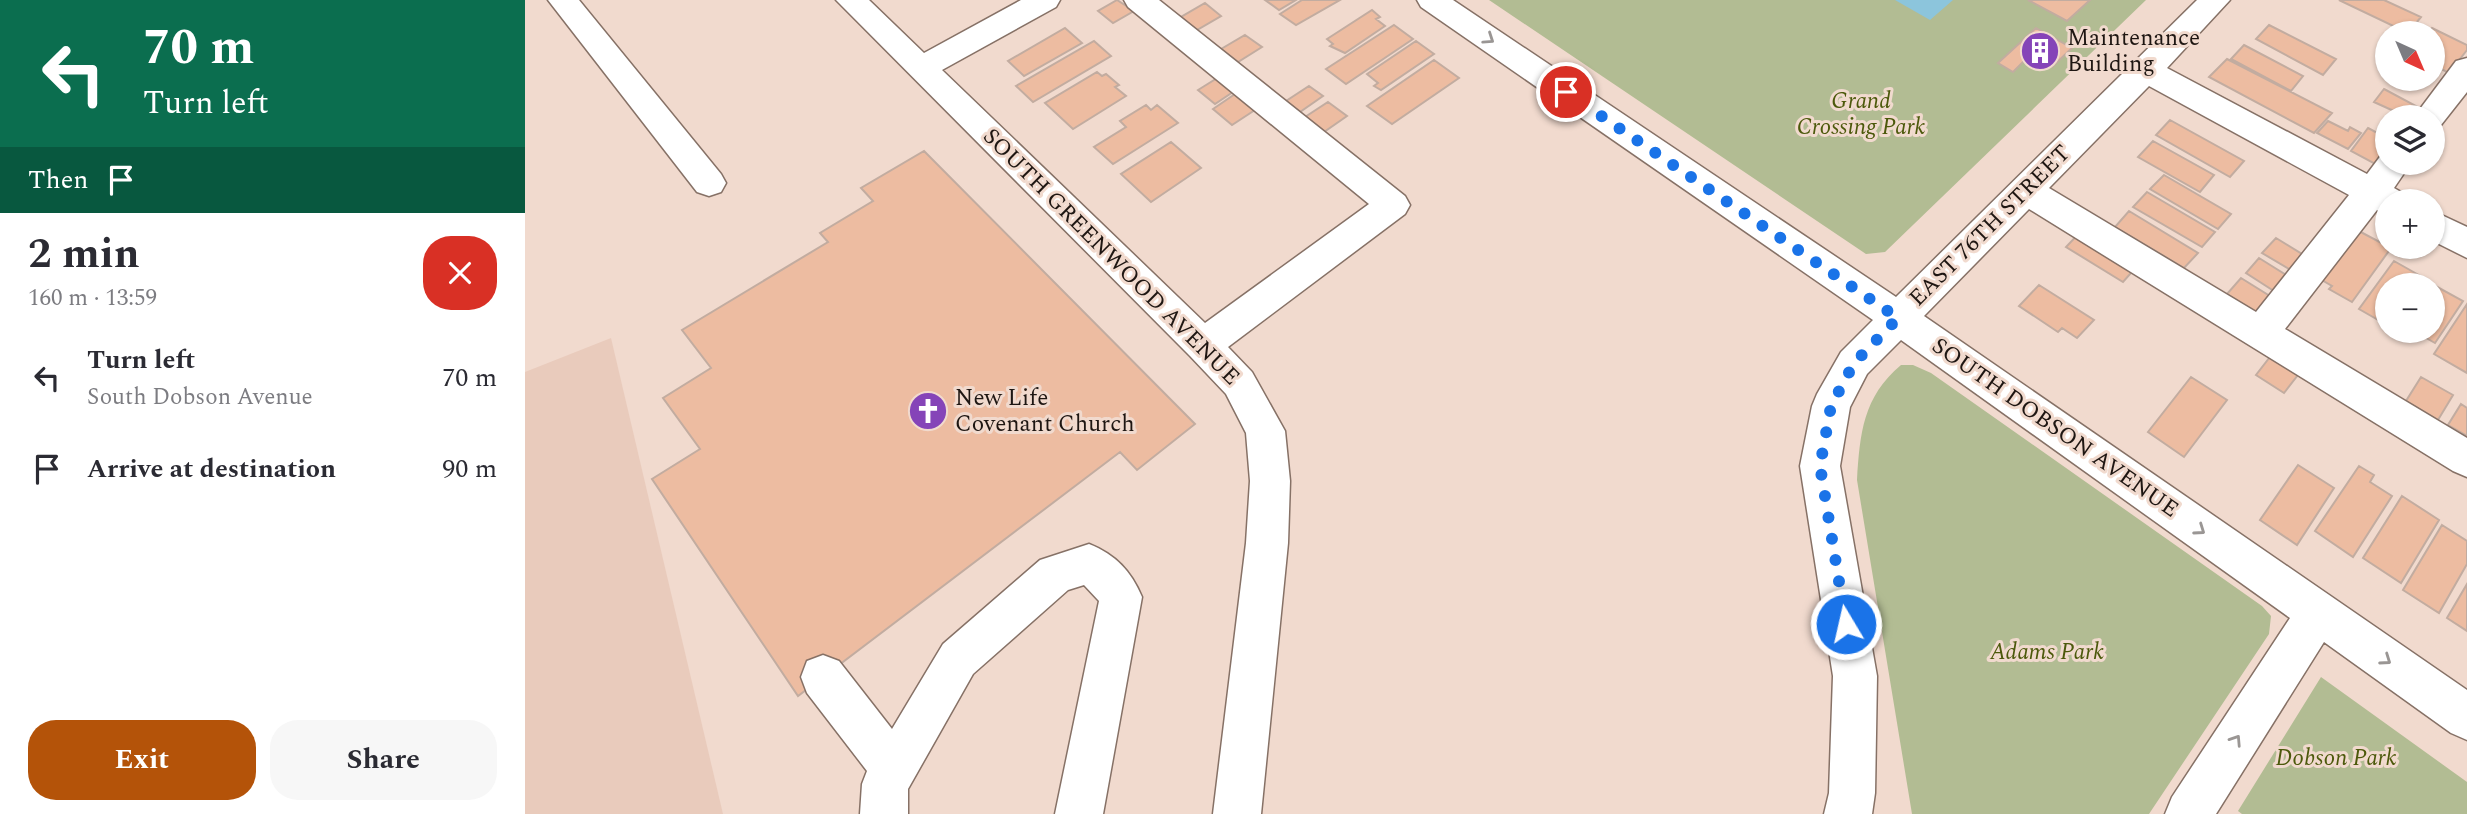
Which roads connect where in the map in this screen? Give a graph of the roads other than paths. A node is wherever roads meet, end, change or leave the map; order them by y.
1 (562, 0) edge
2 (851, 0) edge
3 (1045, 0) edge
4 (1139, 0) edge
5 (1432, 0) edge
6 (2215, 0) edge
7 (921, 68) junction
8 (2145, 69) junction
9 (2465, 76) edge
10 (2440, 105) edge
11 (709, 183) dead end
12 (2025, 190) junction
13 (2375, 194) edge
14 (2375, 203) edge
15 (2445, 232) edge
16 (2467, 244) edge
17 (1898, 318) junction
18 (2261, 334) junction
19 (1203, 345) junction
20 (2467, 458) edge
21 (2318, 612) junction
22 (823, 677) dead end
23 (2467, 717) edge
24 (894, 769) junction
25 (2203, 808) edge
26 (884, 814) edge
27 (1079, 814) edge
28 (1237, 814) edge
29 (1848, 814) edge

1 - 11 street
2 - 7 street, SOUTH GREENWOOD AVENUE
3 - 7 street
4 - 19 street
5 -> 17 street, SOUTH DOBSON AVENUE
6 - 8 street, EAST 76TH STREET
7 - 19 street, SOUTH GREENWOOD AVENUE
8 - 12 street, EAST 76TH STREET
8 - 13 street
9 - 10 street
12 - 17 street, EAST 76TH STREET
12 - 18 street
14 - 18 street
15 - 16 street
17 -> 21 street, SOUTH DOBSON AVENUE
17 - 29 street, EAST 76TH STREET
18 - 20 street
19 - 28 street, SOUTH GREENWOOD AVENUE
21 -> 23 street, SOUTH DOBSON AVENUE
25 -> 21 street
22 - 24 street
24 - 26 street
24 - 27 street

